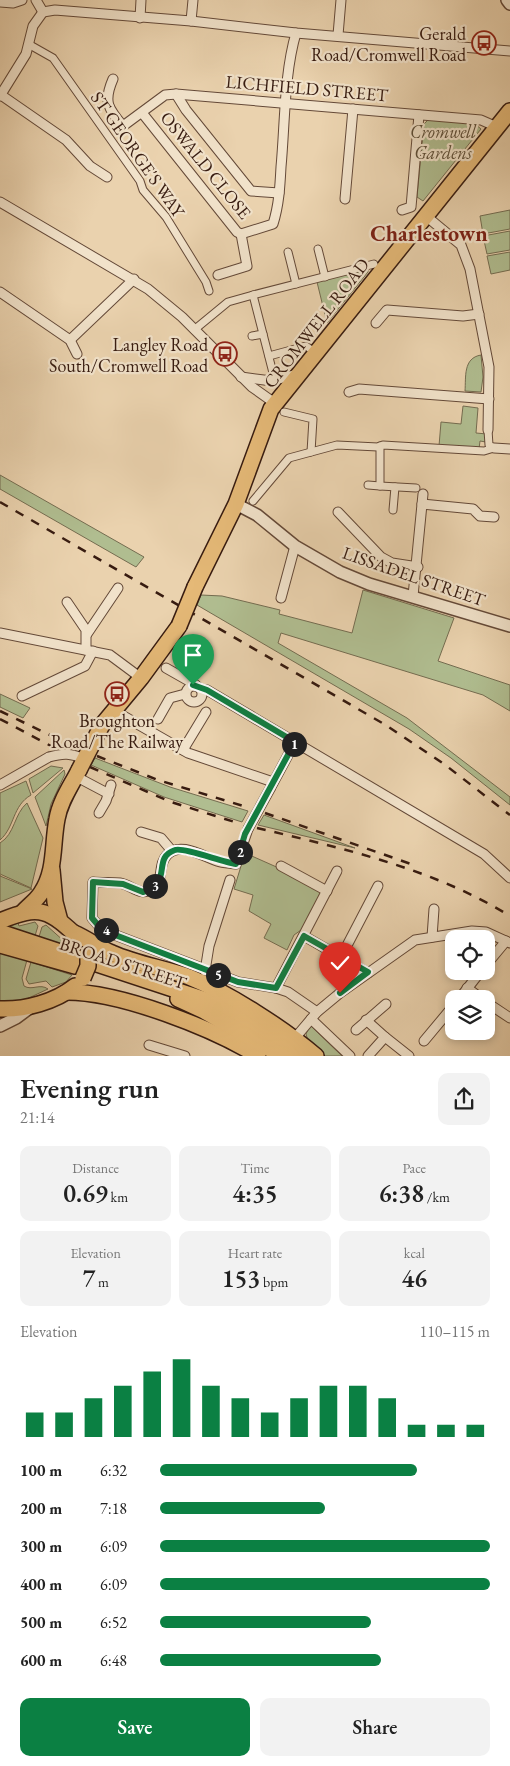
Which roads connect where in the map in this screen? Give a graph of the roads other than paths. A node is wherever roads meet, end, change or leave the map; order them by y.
1 (22, 0) edge
2 (36, 0) edge
3 (141, 0) edge
4 (193, 0) edge
5 (341, 0) edge
6 (507, 0) edge
7 (0, 2) edge
8 (510, 4) edge
9 (43, 12) junction
10 (140, 18) junction
11 (191, 21) junction
12 (296, 33) junction
13 (338, 35) junction
14 (30, 45) junction
15 (510, 51) edge
16 (113, 79) dead end
17 (176, 94) junction
18 (1, 96) edge
19 (286, 103) junction
20 (353, 109) junction
21 (510, 111) edge
22 (143, 114) junction
23 (419, 114) junction
24 (497, 127) junction
25 (107, 177) dead end
26 (279, 193) junction
27 (345, 199) dead end
28 (0, 202) edge
29 (402, 210) dead end
30 (426, 216) junction
31 (240, 234) junction
32 (318, 249) dead end
33 (288, 252) dead end
34 (374, 264) dead end
35 (218, 274) dead end
36 (325, 277) junction
37 (134, 279) junction
38 (296, 284) junction
39 (0, 292) edge
40 (209, 292) dead end
41 (253, 295) junction
42 (479, 314) junction
43 (376, 323) dead end
44 (194, 330) junction
45 (263, 334) junction
46 (252, 336) dead end
47 (70, 340) junction
48 (316, 353) junction
49 (77, 354) dead end
50 (269, 356) junction
51 (300, 372) junction
52 (273, 373) dead end
53 (241, 377) junction
54 (349, 392) dead end
55 (489, 399) junction
56 (280, 408) junction
57 (488, 430) joint
58 (380, 446) junction
59 (494, 448) junction
60 (510, 449) edge
61 (311, 452) junction
62 (368, 485) dead end
63 (380, 486) junction
64 (395, 487) junction
65 (420, 491) joint
66 (253, 501) dead end
67 (236, 504) junction
68 (422, 504) junction
69 (393, 510) dead end
70 (338, 512) dead end
71 (494, 517) dead end
72 (295, 546) junction
73 (418, 567) junction
74 (118, 588) dead end
75 (414, 596) junction
76 (281, 598) dead end
77 (67, 602) dead end
78 (510, 626) edge
79 (0, 633) edge
80 (87, 634) junction
81 (90, 650) junction
82 (166, 668) dead end
83 (141, 678) junction
84 (198, 687) junction
85 (185, 694) junction
86 (22, 696) dead end
87 (113, 710) junction
88 (206, 712) dead end
89 (158, 719) dead end
90 (295, 742) junction
91 (183, 750) junction
92 (79, 768) junction
93 (0, 785) edge
94 (272, 785) junction
95 (99, 813) dead end
96 (141, 832) dead end
97 (172, 852) junction
98 (52, 866) junction
99 (281, 866) dead end
100 (337, 871) dead end
101 (510, 878) edge
102 (230, 880) dead end
103 (378, 886) dead end
104 (327, 892) junction
105 (434, 908) dead end
106 (22, 912) junction
107 (60, 920) junction
108 (0, 921) edge
109 (0, 932) edge
110 (74, 933) junction
111 (304, 936) junction
112 (432, 937) junction
113 (508, 942) edge
114 (0, 945) edge
115 (495, 956) edge
116 (341, 957) junction
117 (205, 971) junction
118 (368, 972) junction
119 (474, 980) edge
120 (276, 988) junction
121 (468, 988) joint
122 (471, 990) edge
123 (67, 992) junction
124 (386, 1004) dead end
125 (33, 1006) junction
126 (495, 1008) edge
127 (0, 1010) edge
128 (314, 1016) junction
129 (445, 1016) edge
130 (510, 1018) edge
131 (366, 1020) junction
132 (0, 1026) edge
133 (356, 1030) dead end
134 (295, 1038) junction
135 (385, 1038) junction
136 (424, 1041) dead end
137 (149, 1045) dead end
138 (185, 1056) edge
139 (258, 1056) edge
140 (282, 1056) edge
141 (301, 1056) edge
142 (316, 1056) edge
143 (350, 1056) edge
144 (368, 1056) edge
145 (408, 1056) edge

1 - 7 street
2 - 9 street
3 - 10 street
4 - 11 street
5 - 13 street
6 - 8 street
9 - 10 street
9 - 14 street
10 - 11 street
11 - 12 street
12 - 13 street
12 - 19 street
13 - 15 street
14 - 18 street
14 - 40 street, ST GEORGE'S WAY
16 - 22 street, LICHFIELD STREET
17 - 19 street, LICHFIELD STREET
17 - 22 street, LICHFIELD STREET
17 - 26 street
18 - 25 street
19 - 20 street, LICHFIELD STREET
19 - 26 street
20 - 23 street, LICHFIELD STREET
20 - 27 street
21 - 24 highway, CROMWELL ROAD
22 - 31 street, OSWALD CLOSE
23 - 24 street, LICHFIELD STREET
23 - 29 street
24 - 30 highway, CROMWELL ROAD
26 - 31 street, OSWALD CLOSE
28 - 37 street
30 - 42 street
30 - 48 highway, CROMWELL ROAD
31 - 35 street
32 - 36 street
33 - 38 street
34 - 36 street
36 - 38 street
37 - 44 street
37 - 47 street
38 - 41 street
39 - 47 street
41 - 44 street
41 - 45 street
42 - 43 street
42 - 55 street
44 - 53 street
45 - 46 street
45 - 50 street
47 - 49 street
48 - 50 street
48 - 51 highway, CROMWELL ROAD
50 - 52 street
51 - 53 street
51 - 56 highway, CROMWELL ROAD
53 - 56 street
54 - 55 street
55 - 57 street
56 - 61 street
56 - 67 highway, CROMWELL ROAD
57 - 59 street
58 - 59 street
58 - 61 street
58 - 63 street
59 - 60 street
61 - 66 street
62 - 63 street
63 - 64 street
64 - 65 street
64 - 69 street
65 - 68 street
67 - 72 street, LISSADEL STREET
67 - 83 highway, CROMWELL ROAD, bridge
68 - 71 street
68 - 73 street
70 - 73 street
72 - 75 street, LISSADEL STREET
72 - 76 street
73 - 75 street
74 - 80 street
75 - 78 street, LISSADEL STREET
77 - 80 street
79 - 81 street
80 - 81 street
81 - 83 street
81 - 86 street
82 - 84 street
83 - 87 highway, CROMWELL ROAD
84 - 85 street
84 - 85 street
84 - 90 street
85 - 89 street
87 - 91 street
87 - 92 highway, CROMWELL ROAD, bridge
88 - 91 street
90 - 94 street
90 - 101 street
91 - 94 street
92 - 93 street, bridge
92 - 95 street
92 - 98 highway, CROMWELL ROAD
94 - 97 street, bridge
96 - 97 street
97 - 117 street
98 - 106 highway
98 - 107 highway
99 - 104 street
100 - 104 street
102 - 117 street
103 - 116 street
104 - 111 street
105 - 112 street
106 - 107 highway
106 - 108 highway
107 - 110 highway
109 - 141 highway, BROAD STREET
110 - 123 highway, bridge
110 - 134 highway
111 - 116 street
111 - 120 street
112 - 113 street
112 - 118 street
113 - 115 street
114 - 140 highway, BROAD STREET
116 - 118 street
117 - 120 street
118 - 128 street
119 - 121 street
120 - 128 street
121 - 122 street
123 - 125 highway
123 - 139 highway
124 - 131 street
125 - 127 highway
125 - 132 street
126 - 130 street
128 - 134 street
128 - 143 street
129 - 136 street
131 - 133 street
131 - 135 street
134 - 142 highway
135 - 144 street
135 - 145 street
137 - 138 street

